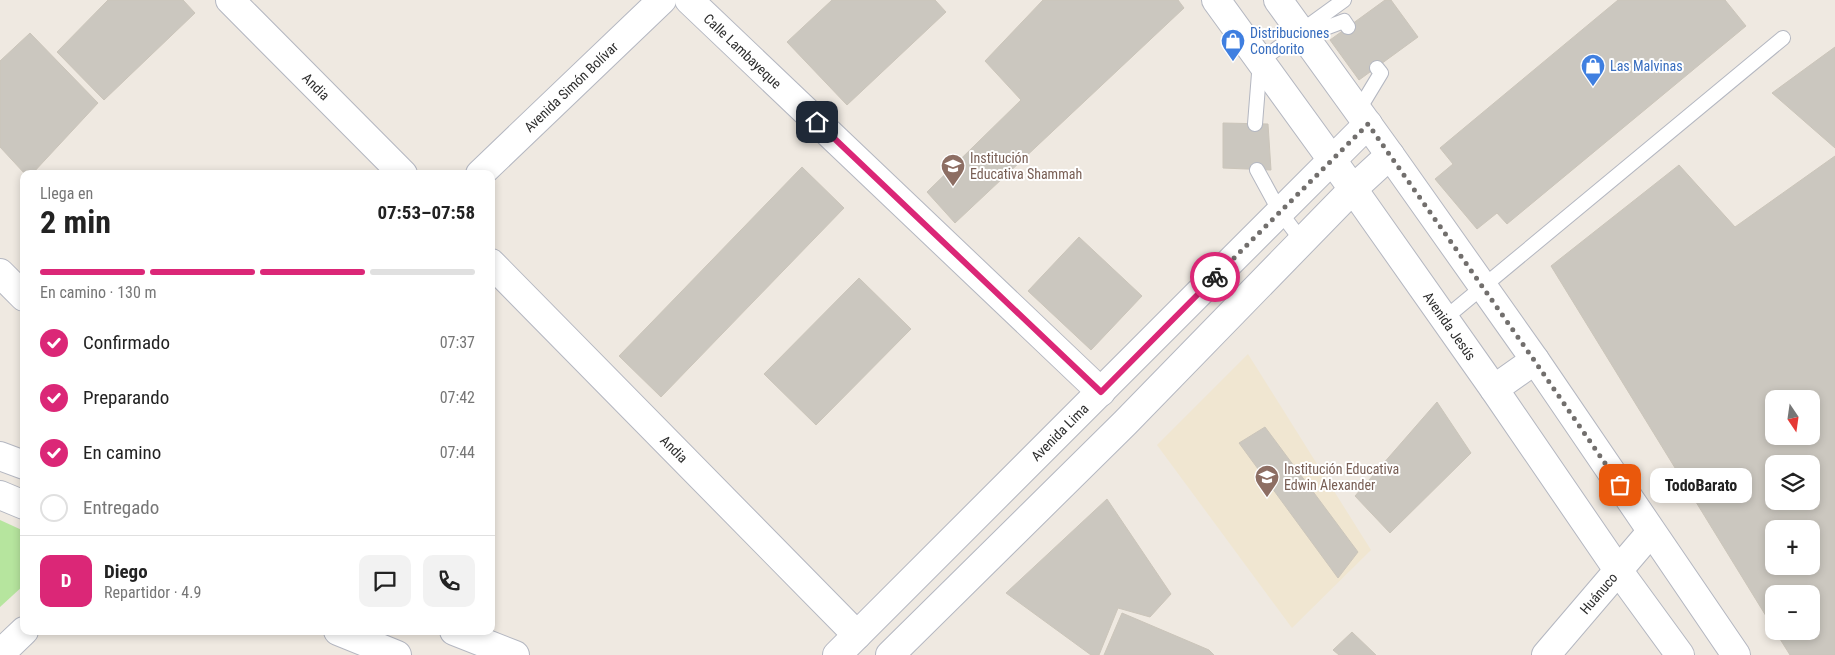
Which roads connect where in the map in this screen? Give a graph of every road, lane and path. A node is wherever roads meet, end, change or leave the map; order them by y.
1 (230, 0) edge
2 (662, 0) edge
3 (689, 0) edge
4 (1216, 0) edge
5 (1278, 0) edge
6 (1338, 4) edge
7 (1302, 33) junction
8 (1783, 38) dead end
9 (1260, 61) junction
10 (1376, 68) dead end
11 (1363, 118) junction
12 (1255, 124) dead end
13 (1390, 155) junction
14 (1331, 160) junction
15 (399, 170) edge
16 (484, 170) edge
17 (1257, 170) dead end
18 (1353, 189) junction
19 (1280, 212) junction
20 (1302, 241) junction
21 (495, 267) edge
22 (0, 272) edge
23 (1482, 287) junction
24 (20, 293) edge
25 (1444, 319) junction
26 (1534, 360) junction
27 (1494, 388) junction
28 (1101, 392) junction
29 (0, 456) edge
30 (20, 464) edge
31 (0, 495) edge
32 (20, 503) edge
33 (1651, 532) junction
34 (1618, 570) junction
35 (20, 635) edge
36 (348, 635) edge
37 (464, 635) edge
38 (857, 635) junction
39 (0, 654) edge
40 (397, 655) edge
41 (515, 655) edge
42 (837, 655) edge
43 (890, 655) edge
44 (1546, 655) edge
45 (1680, 655) edge
46 (1736, 655) edge

1 - 15 street, Andia
2 - 16 street, Avenida Simón Bolívar
3 - 28 street, Calle Lambayeque
4 - 9 street, Avenida Jesús
5 - 7 street
6 - 7 lane
6 - 7 lane
7 - 9 lane
7 - 11 street
8 - 23 lane
9 - 12 lane
9 - 14 street, Avenida Jesús
10 - 11 lane
11 - 13 street
11 - 14 street, Avenida Lima
13 - 18 street
13 - 23 street
14 - 18 street, Avenida Jesús
14 - 19 street, Avenida Lima
17 - 19 lane
18 - 20 street
18 - 25 street, Avenida Jesús
19 - 20 lane
19 - 28 street, Avenida Lima
20 - 43 street
21 - 38 street, Andia
22 - 24 street
23 - 25 lane
23 - 26 street
25 - 27 street, Avenida Jesús
26 - 27 street
26 - 33 street
27 - 34 street, Avenida Jesús
28 - 38 street, Avenida Lima
29 - 30 street
31 - 32 street
33 - 34 street, Huánuco
33 - 46 street
34 - 44 street, Huánuco
34 - 45 street, Avenida Jesús
35 - 39 street
36 - 40 street
37 - 41 street
38 - 42 street, Avenida Lima

